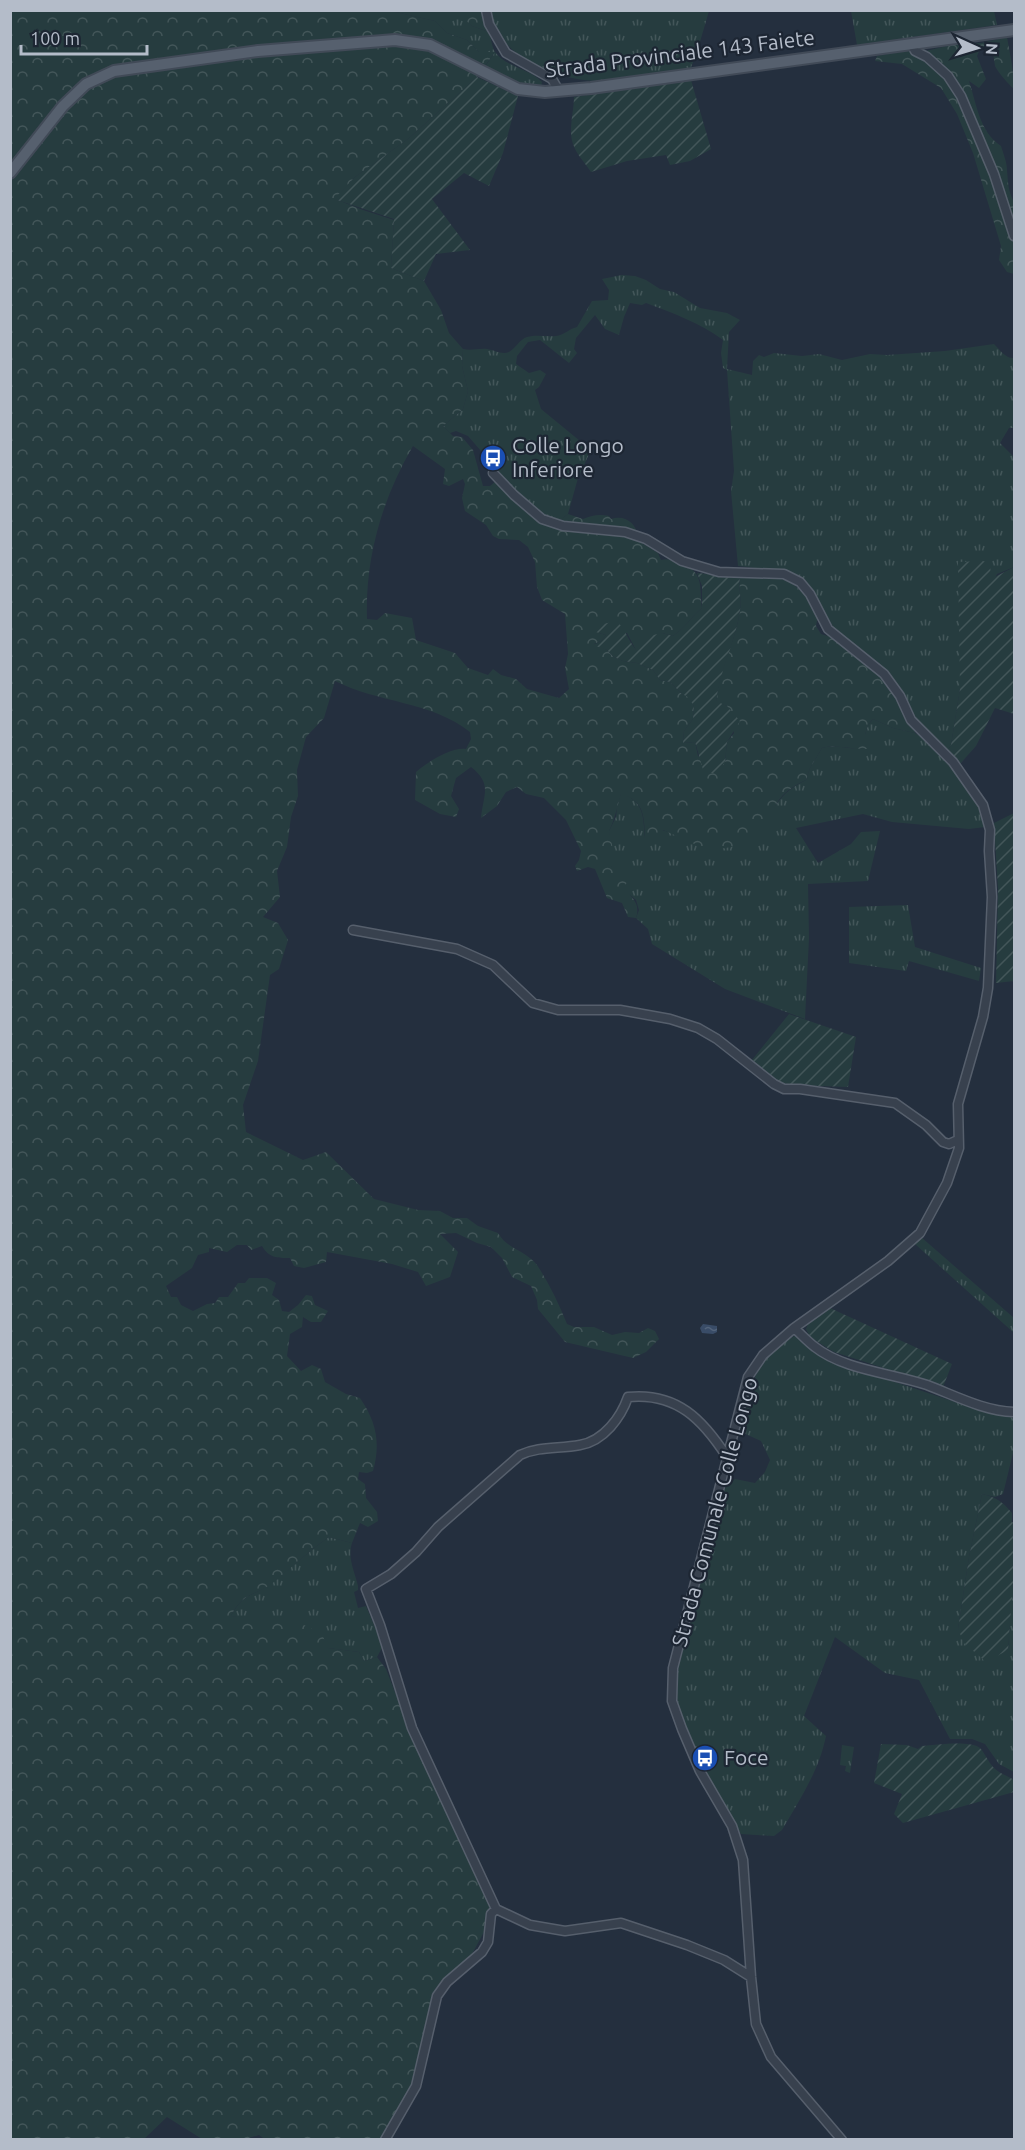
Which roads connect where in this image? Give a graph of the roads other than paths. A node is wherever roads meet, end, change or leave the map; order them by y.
1 (486, 10) edge
2 (1014, 30) edge
3 (912, 45) junction
4 (559, 91) junction
5 (10, 172) edge
6 (1014, 236) edge
7 (494, 473) dead end
8 (353, 930) dead end
9 (958, 1140) junction
10 (794, 1328) junction
11 (1014, 1412) edge
12 (727, 1457) junction
13 (496, 1909) junction
14 (751, 1977) junction
15 (385, 2139) edge
16 (842, 2139) edge

1 - 4 street
2 - 3 main road, Strada Provinciale 143 Faiete
3 - 4 main road, Strada Provinciale 143 Faiete
3 - 6 street
4 - 5 main road, Strada Provinciale 143 Faiete
7 - 9 street, Strada Comunale Colle Longo
8 - 9 street
9 - 10 street, Strada Comunale Colle Longo
10 - 11 street
10 - 12 street, Strada Comunale Colle Longo
12 - 13 street
12 - 14 street, Strada Comunale Colle Longo
13 - 14 street
13 - 15 street
14 - 16 street, Strada Comunale Colle Longo

